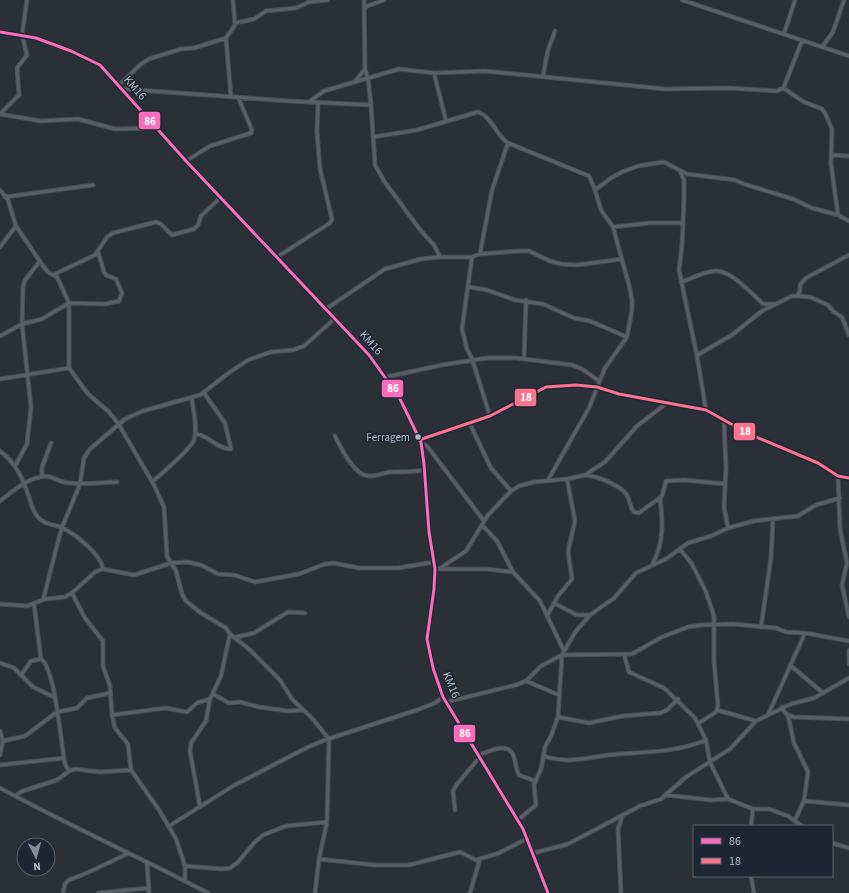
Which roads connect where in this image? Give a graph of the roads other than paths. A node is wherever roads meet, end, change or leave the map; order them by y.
1 (27, 0) edge
2 (233, 0) edge
3 (328, 0) edge
4 (364, 0) edge
5 (384, 0) edge
6 (682, 0) edge
7 (795, 0) edge
8 (844, 0) edge
9 (364, 7) junction
10 (235, 23) junction
11 (555, 31) dead end
12 (0, 32) edge
13 (784, 34) junction
14 (22, 35) junction
15 (226, 38) junction
16 (802, 40) junction
17 (822, 47) junction
18 (849, 56) edge
19 (365, 69) junction
20 (434, 73) junction
21 (543, 76) junction
22 (368, 78) junction
23 (355, 81) junction
24 (121, 87) junction
25 (783, 88) junction
26 (231, 96) junction
27 (238, 97) junction
28 (309, 102) junction
29 (318, 102) junction
30 (371, 105) junction
31 (0, 114) edge
32 (446, 122) junction
33 (157, 128) junction
34 (373, 137) junction
35 (508, 143) junction
36 (831, 155) junction
37 (849, 156) edge
38 (186, 161) junction
39 (679, 170) junction
40 (92, 185) dead end
41 (0, 190) edge
42 (596, 190) junction
43 (6, 197) junction
44 (220, 198) junction
45 (838, 215) junction
46 (849, 221) edge
47 (682, 223) junction
48 (16, 226) junction
49 (613, 227) junction
50 (0, 247) edge
51 (98, 252) junction
52 (480, 254) junction
53 (849, 255) edge
54 (277, 257) junction
55 (440, 257) junction
56 (472, 257) junction
57 (622, 259) junction
58 (40, 261) junction
59 (53, 275) junction
60 (681, 282) junction
61 (468, 287) junction
62 (797, 296) junction
63 (526, 300) junction
64 (69, 303) junction
65 (778, 304) junction
66 (326, 309) junction
67 (334, 316) junction
68 (22, 324) junction
69 (849, 335) edge
70 (0, 336) edge
71 (627, 337) junction
72 (698, 356) junction
73 (524, 358) junction
74 (472, 359) junction
75 (69, 368) junction
76 (28, 375) junction
77 (386, 377) junction
78 (0, 379) edge
79 (599, 381) junction
80 (596, 387) junction
81 (204, 393) junction
82 (192, 399) junction
83 (667, 403) junction
84 (706, 410) junction
85 (490, 416) junction
86 (724, 422) junction
87 (118, 423) junction
88 (470, 424) junction
89 (195, 434) junction
90 (335, 436) dead end
91 (420, 441) junction
92 (51, 444) dead end
93 (0, 451) edge
94 (15, 466) junction
95 (425, 470) junction
96 (585, 475) junction
97 (42, 476) junction
98 (838, 476) junction
99 (849, 478) edge
100 (567, 479) junction
101 (548, 480) junction
102 (117, 482) dead end
103 (152, 482) junction
104 (24, 484) junction
105 (80, 484) junction
106 (725, 484) junction
107 (511, 492) junction
108 (660, 498) junction
109 (840, 498) junction
110 (0, 501) edge
111 (773, 519) junction
112 (484, 521) junction
113 (482, 525) junction
114 (62, 528) junction
115 (728, 528) junction
116 (680, 549) junction
117 (434, 562) junction
118 (171, 563) junction
119 (653, 564) junction
120 (103, 569) junction
121 (437, 569) junction
122 (513, 572) junction
123 (72, 593) junction
124 (68, 596) junction
125 (73, 598) junction
126 (43, 600) junction
127 (554, 602) junction
128 (0, 604) edge
129 (34, 604) junction
130 (305, 613) dead end
131 (590, 615) junction
132 (547, 616) junction
133 (849, 617) edge
134 (714, 624) junction
135 (761, 627) junction
136 (805, 633) junction
137 (230, 634) junction
138 (236, 637) junction
139 (849, 642) edge
140 (849, 650) edge
141 (564, 651) junction
142 (624, 654) junction
143 (562, 655) junction
144 (41, 659) junction
145 (0, 663) edge
146 (790, 664) junction
147 (849, 664) edge
148 (21, 675) junction
149 (849, 678) edge
150 (526, 681) junction
151 (110, 693) junction
152 (823, 693) junction
153 (213, 694) junction
154 (559, 695) junction
155 (54, 697) junction
156 (210, 699) junction
157 (678, 699) junction
158 (444, 700) junction
159 (782, 707) junction
160 (303, 710) junction
161 (717, 710) junction
162 (57, 712) junction
163 (112, 715) junction
164 (768, 715) junction
165 (788, 716) junction
166 (558, 717) junction
167 (849, 719) edge
168 (756, 721) junction
169 (698, 723) junction
170 (0, 731) edge
171 (329, 739) junction
172 (706, 740) junction
173 (3, 741) junction
174 (0, 754) edge
175 (544, 756) junction
176 (479, 757) junction
177 (64, 758) junction
178 (710, 762) junction
179 (0, 765) edge
180 (131, 770) junction
181 (69, 771) junction
182 (535, 780) junction
183 (0, 788) edge
184 (16, 795) junction
185 (666, 795) junction
186 (728, 799) junction
187 (804, 801) junction
188 (849, 805) edge
189 (200, 807) junction
190 (753, 809) junction
191 (455, 810) dead end
192 (622, 817) junction
193 (518, 820) junction
194 (795, 820) junction
195 (327, 822) junction
196 (751, 825) edge
197 (801, 825) edge
198 (169, 826) junction
199 (528, 838) junction
200 (833, 843) edge
201 (849, 848) edge
202 (129, 853) junction
203 (534, 853) junction
204 (319, 859) junction
205 (480, 859) junction
206 (147, 862) junction
207 (185, 866) junction
208 (751, 877) edge
209 (185, 881) junction
210 (149, 888) junction
211 (63, 893) edge
212 (98, 893) edge
213 (149, 893) edge
214 (208, 893) edge
215 (315, 893) edge
216 (470, 893) edge
217 (548, 893) edge
218 (621, 893) edge
219 (754, 893) edge

1 - 14 street
2 - 10 street
3 - 10 street
4 - 9 street
5 - 9 street
6 - 13 street
7 - 13 street
8 - 17 street
9 - 19 street
10 - 15 street
11 - 21 street
12 - 14 street, KM16
13 - 16 street
14 - 24 street, KM16
14 - 31 street
15 - 24 street
15 - 26 street
16 - 17 street
16 - 25 street
17 - 18 street
19 - 22 street
19 - 23 street
20 - 21 street
20 - 22 street
20 - 32 street
21 - 25 street
22 - 23 street
22 - 30 street
23 - 28 street
24 - 26 street
24 - 33 street, KM16
25 - 36 street
26 - 27 street
27 - 28 street
27 - 38 street
28 - 29 street
29 - 30 street
29 - 54 street
30 - 34 street
31 - 33 street
32 - 34 street
32 - 35 street
33 - 38 street, KM16
34 - 55 street
35 - 42 street
35 - 52 street
36 - 37 street
36 - 45 street
38 - 44 street, KM16
39 - 42 street
39 - 45 street
39 - 47 street
40 - 43 street
41 - 43 street
42 - 49 street
43 - 48 street
44 - 51 street
44 - 54 street, KM16
45 - 46 street
47 - 49 street
47 - 60 street
48 - 50 street
48 - 58 street
49 - 57 street
51 - 59 street
51 - 64 street
52 - 56 street
52 - 57 street
53 - 62 street
54 - 66 street, KM16
55 - 56 street
55 - 66 street
56 - 61 street
57 - 71 street
58 - 59 street
58 - 68 street
59 - 64 street
60 - 65 street
60 - 72 street
61 - 63 street
61 - 74 street
62 - 65 street
62 - 69 street
63 - 71 street
63 - 73 street
64 - 68 street
64 - 75 street
65 - 72 street
66 - 67 street, KM16
67 - 77 street, KM16
67 - 81 street
68 - 70 street
68 - 76 street
71 - 79 street
72 - 84 street
73 - 74 street
73 - 79 street
74 - 77 street
74 - 85 street
75 - 76 street
75 - 87 street
76 - 78 street
76 - 94 street
77 - 91 street, KM16
79 - 80 street
80 - 83 street
80 - 85 street
80 - 101 street
81 - 82 street
81 - 89 street
82 - 87 street
82 - 89 street
83 - 84 street
83 - 96 street
84 - 86 street
85 - 88 street
86 - 98 street
86 - 106 street
87 - 103 street
87 - 105 street
88 - 91 street
88 - 107 street
89 - 103 street
90 - 95 street
91 - 95 street, KM16
91 - 112 street
92 - 97 street
93 - 94 street
94 - 104 street
95 - 117 street, KM16
96 - 100 street
96 - 108 street
97 - 104 street
97 - 105 street
98 - 99 street
98 - 109 street
100 - 101 street
100 - 127 street
101 - 107 street
102 - 105 street
103 - 118 street
104 - 110 street
104 - 114 street
105 - 114 street
106 - 108 street
106 - 115 street
107 - 112 street
108 - 119 street
109 - 111 street
109 - 133 street
111 - 115 street
111 - 135 street
112 - 113 street
113 - 121 street
113 - 122 street
114 - 120 street
114 - 126 street
115 - 116 street
116 - 119 street
116 - 134 street
117 - 118 street
117 - 121 street, KM16
118 - 120 street
118 - 137 street
119 - 131 street
120 - 123 street
121 - 122 street
121 - 158 street, KM16
122 - 132 street
123 - 124 street
123 - 125 street
124 - 125 street
124 - 126 street
125 - 151 street
126 - 129 street
127 - 131 street
127 - 132 street
128 - 129 street
129 - 144 street
130 - 138 street
131 - 141 street
132 - 141 street
134 - 135 street
134 - 142 street
134 - 161 street
135 - 136 street
136 - 139 street
136 - 146 street
137 - 138 street
137 - 153 street
138 - 160 street
140 - 147 street
141 - 143 street
142 - 143 street
142 - 157 street
143 - 150 street
143 - 154 street
144 - 148 street
144 - 155 street
145 - 148 street
146 - 152 street
146 - 164 street
148 - 155 street
149 - 152 street
150 - 154 street
150 - 158 street
151 - 162 street
151 - 163 street
152 - 159 street
153 - 156 street
153 - 160 street
154 - 166 street
155 - 162 street
156 - 163 street
156 - 189 street
157 - 166 street
157 - 169 street
158 - 171 street
158 - 176 street, KM16
159 - 164 street
159 - 165 street
160 - 171 street
161 - 168 street
161 - 169 street
162 - 173 street
162 - 177 street
163 - 180 street
164 - 168 street
165 - 167 street
165 - 187 street
166 - 175 street
168 - 178 street
169 - 172 street
170 - 173 street
171 - 189 street
171 - 195 street
172 - 175 street
172 - 178 street
173 - 174 street
175 - 182 street
176 - 182 street
176 - 191 street
176 - 193 street, KM16
177 - 179 street
177 - 181 street
178 - 185 street
178 - 186 street
180 - 181 street
180 - 198 street
181 - 184 street
182 - 193 street
183 - 184 street
184 - 202 street
185 - 186 street
185 - 192 street
186 - 190 street
187 - 188 street
187 - 194 street
189 - 198 street
190 - 194 street
190 - 196 street
192 - 203 street
192 - 218 street
193 - 199 street, KM16
194 - 197 street
195 - 204 street
195 - 207 street
198 - 207 street
199 - 203 street, KM16
199 - 205 street
200 - 201 street
202 - 206 street
202 - 211 street
203 - 217 street, KM16
204 - 205 street
204 - 215 street
205 - 216 street
206 - 209 street
206 - 210 street
207 - 209 street
208 - 219 street
209 - 214 street
210 - 212 street
210 - 213 street

